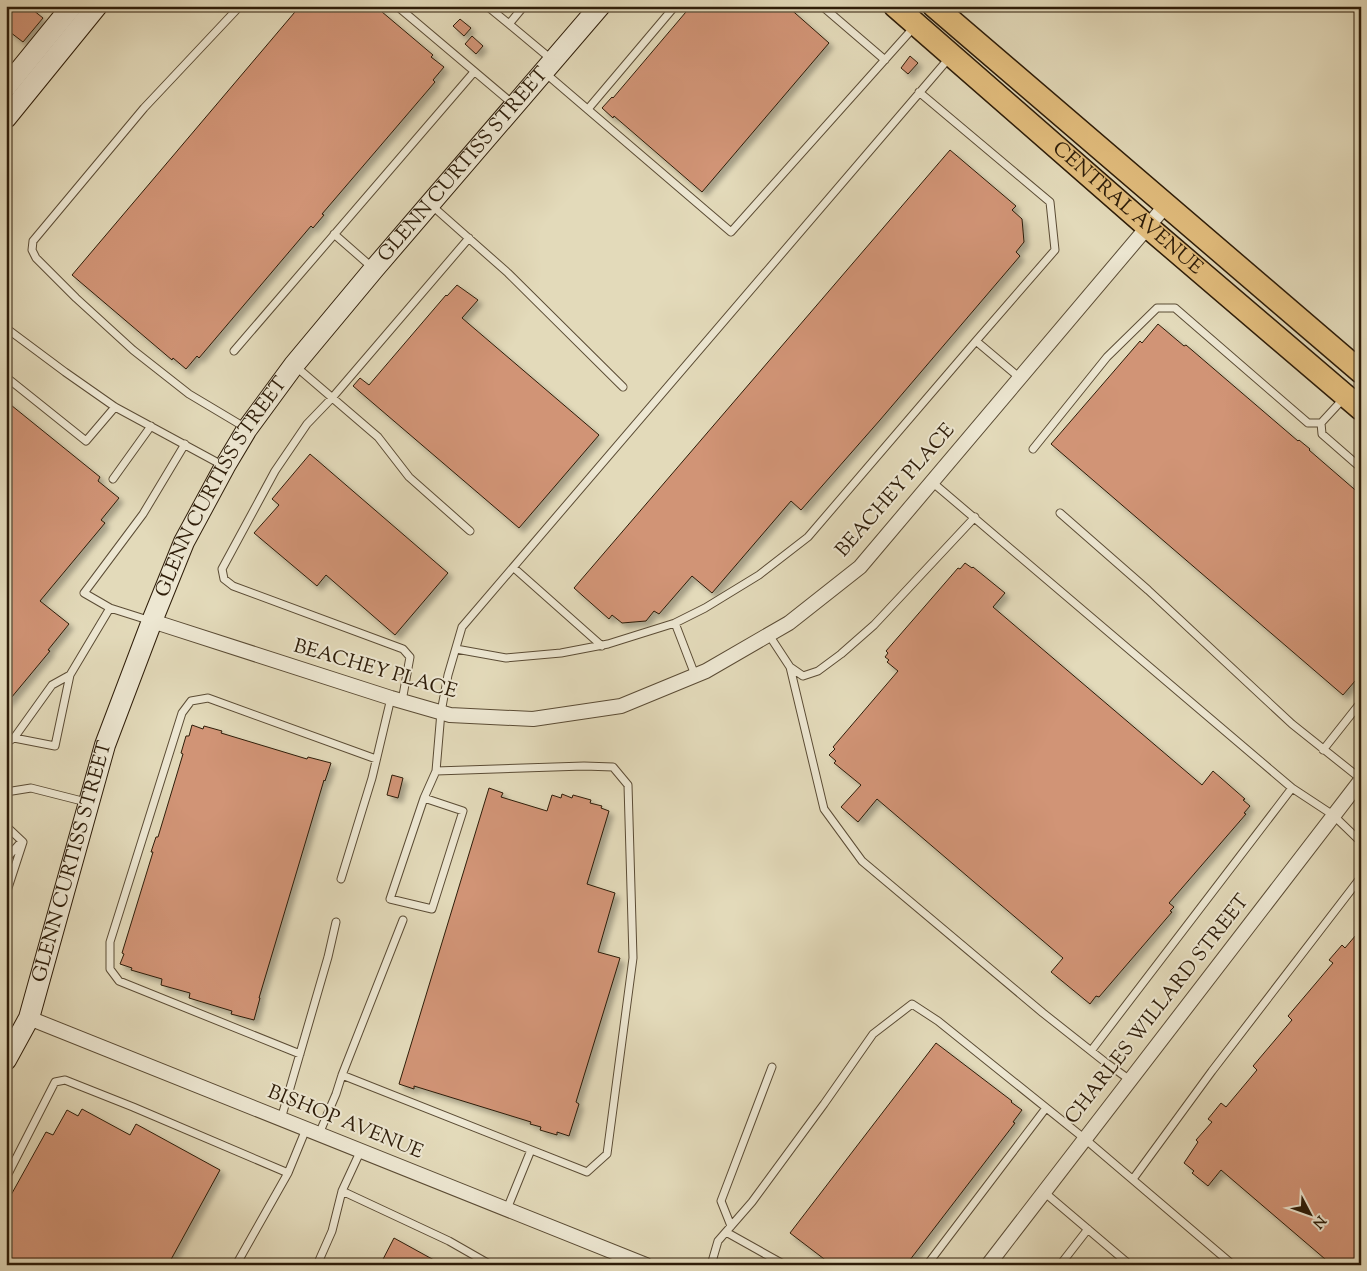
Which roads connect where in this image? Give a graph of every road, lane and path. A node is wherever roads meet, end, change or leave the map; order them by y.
1 (72, 6) edge
2 (97, 6) edge
3 (240, 6) edge
4 (397, 6) edge
5 (487, 6) edge
6 (524, 6) edge
7 (600, 6) edge
8 (675, 6) edge
9 (822, 6) edge
10 (895, 6) edge
11 (934, 6) edge
12 (508, 24) junction
13 (916, 25) junction
14 (968, 36) junction
15 (951, 55) junction
16 (884, 60) junction
17 (548, 67) junction
18 (474, 72) junction
19 (6, 87) edge
20 (919, 92) junction
21 (515, 106) junction
22 (588, 109) junction
23 (6, 118) edge
24 (430, 204) junction
25 (1166, 205) junction
26 (1148, 227) junction
27 (334, 234) junction
28 (469, 238) junction
29 (374, 269) junction
30 (6, 328) edge
31 (976, 341) junction
32 (234, 351) dead end
33 (294, 365) junction
34 (1361, 372) edge
35 (6, 376) edge
36 (1020, 378) junction
37 (1361, 379) edge
38 (623, 387) dead end
39 (332, 398) junction
40 (1353, 403) edge
41 (116, 407) junction
42 (1321, 423) junction
43 (152, 426) junction
44 (247, 429) junction
45 (185, 444) junction
46 (1033, 449) dead end
47 (225, 466) junction
48 (1361, 468) edge
49 (113, 479) dead end
50 (932, 482) junction
51 (1060, 513) dead end
52 (975, 517) junction
53 (470, 530) dead end
54 (514, 568) junction
55 (110, 608) junction
56 (152, 621) junction
57 (675, 623) junction
58 (768, 635) junction
59 (602, 646) junction
60 (456, 649) junction
61 (790, 668) junction
62 (70, 675) junction
63 (695, 675) junction
64 (397, 700) junction
65 (1361, 702) edge
66 (441, 712) junction
67 (14, 738) junction
68 (6, 743) edge
69 (1323, 750) junction
70 (376, 759) junction
71 (436, 771) junction
72 (1361, 779) edge
73 (1292, 788) junction
74 (6, 792) edge
75 (424, 798) junction
76 (89, 802) junction
77 (1334, 815) junction
78 (6, 826) edge
79 (22, 841) junction
80 (1361, 842) edge
81 (6, 859) edge
82 (1361, 877) edge
83 (341, 879) dead end
84 (6, 894) edge
85 (403, 920) dead end
86 (336, 922) dead end
87 (29, 1018) junction
88 (1091, 1051) junction
89 (300, 1054) junction
90 (6, 1060) edge
91 (772, 1067) dead end
92 (342, 1074) junction
93 (1130, 1080) junction
94 (1046, 1108) junction
95 (281, 1119) junction
96 (313, 1131) junction
97 (1084, 1139) junction
98 (361, 1150) junction
99 (531, 1150) junction
100 (288, 1173) junction
101 (6, 1178) edge
102 (1132, 1179) junction
103 (342, 1191) junction
104 (1044, 1192) junction
105 (507, 1209) junction
106 (728, 1229) junction
107 (1088, 1229) junction
108 (631, 1262) edge
109 (236, 1265) edge
110 (318, 1265) edge
111 (491, 1265) edge
112 (646, 1265) edge
113 (711, 1265) edge
114 (785, 1265) edge
115 (927, 1265) edge
116 (988, 1265) edge
117 (1060, 1265) edge
118 (1130, 1265) edge
119 (1233, 1265) edge

1 - 19 street
2 - 23 street
3 - 44 lane
4 - 18 lane
5 - 12 lane
6 - 12 lane
7 - 17 street, GLENN CURTISS STREET
8 - 22 lane
9 - 16 lane
10 - 13 main road, CENTRAL AVENUE
11 - 14 main road, CENTRAL AVENUE
12 - 17 lane
13 - 15 main road, CENTRAL AVENUE
13 - 16 lane
14 - 15 main road
14 - 25 main road, CENTRAL AVENUE
15 - 20 lane
15 - 26 main road, CENTRAL AVENUE
16 - 22 lane
17 - 21 street, GLENN CURTISS STREET
17 - 22 lane
18 - 21 lane
18 - 27 lane
20 - 31 lane
20 - 54 lane
21 - 24 street, GLENN CURTISS STREET
24 - 28 lane
24 - 29 street, GLENN CURTISS STREET
25 - 26 street, BEACHEY PLACE
25 - 34 main road, CENTRAL AVENUE
26 - 36 street, BEACHEY PLACE
26 - 40 main road, CENTRAL AVENUE
27 - 29 lane
27 - 32 lane
28 - 38 lane
28 - 39 lane
29 - 33 street, GLENN CURTISS STREET
30 - 41 lane
31 - 36 lane
31 - 57 lane
33 - 39 lane
33 - 44 street, GLENN CURTISS STREET
35 - 41 lane
36 - 50 street, BEACHEY PLACE
37 - 40 main road
39 - 53 lane
39 - 64 lane
40 - 42 lane
41 - 43 lane
42 - 46 lane
42 - 48 lane
43 - 45 lane
43 - 49 lane
44 - 47 street, GLENN CURTISS STREET
45 - 47 lane
45 - 55 lane
47 - 56 street, GLENN CURTISS STREET
50 - 52 lane
50 - 58 street, BEACHEY PLACE
51 - 69 lane
52 - 61 lane
52 - 73 lane
54 - 59 lane
54 - 60 lane
55 - 56 lane
55 - 62 lane
56 - 64 street, BEACHEY PLACE
56 - 76 street, GLENN CURTISS STREET
57 - 59 lane
57 - 63 lane
58 - 61 lane
58 - 63 street, BEACHEY PLACE
59 - 60 lane
60 - 66 lane
61 - 88 lane
62 - 67 lane
62 - 67 lane
63 - 66 street, BEACHEY PLACE
64 - 66 street, BEACHEY PLACE
64 - 70 lane
65 - 69 lane
66 - 71 lane
67 - 68 lane
69 - 72 lane
70 - 83 lane
70 - 89 lane
71 - 75 lane
71 - 99 lane
72 - 77 street, CHARLES WILLARD STREET
73 - 77 lane
73 - 88 lane
74 - 76 lane
75 - 75 lane
76 - 87 street, GLENN CURTISS STREET
77 - 80 lane
77 - 93 street, CHARLES WILLARD STREET
78 - 79 lane
79 - 81 lane
79 - 84 lane
82 - 102 lane
85 - 92 lane
86 - 89 lane
87 - 90 street, GLENN CURTISS STREET
87 - 95 street, BISHOP AVENUE
88 - 93 lane
89 - 95 lane
91 - 106 lane
92 - 96 lane
92 - 99 lane
93 - 97 street, CHARLES WILLARD STREET
94 - 97 lane
94 - 106 lane
94 - 115 lane
95 - 96 street, BISHOP AVENUE
96 - 98 street, BISHOP AVENUE
96 - 100 lane
97 - 102 lane
97 - 104 street, CHARLES WILLARD STREET
98 - 103 lane
98 - 105 street, BISHOP AVENUE
99 - 105 lane
100 - 101 lane
100 - 109 lane
102 - 119 lane
103 - 110 lane
103 - 111 lane
104 - 107 lane
104 - 116 street, CHARLES WILLARD STREET
105 - 108 street, BISHOP AVENUE
106 - 113 lane
106 - 114 lane
107 - 117 lane
107 - 118 lane
108 - 112 street, BISHOP AVENUE

